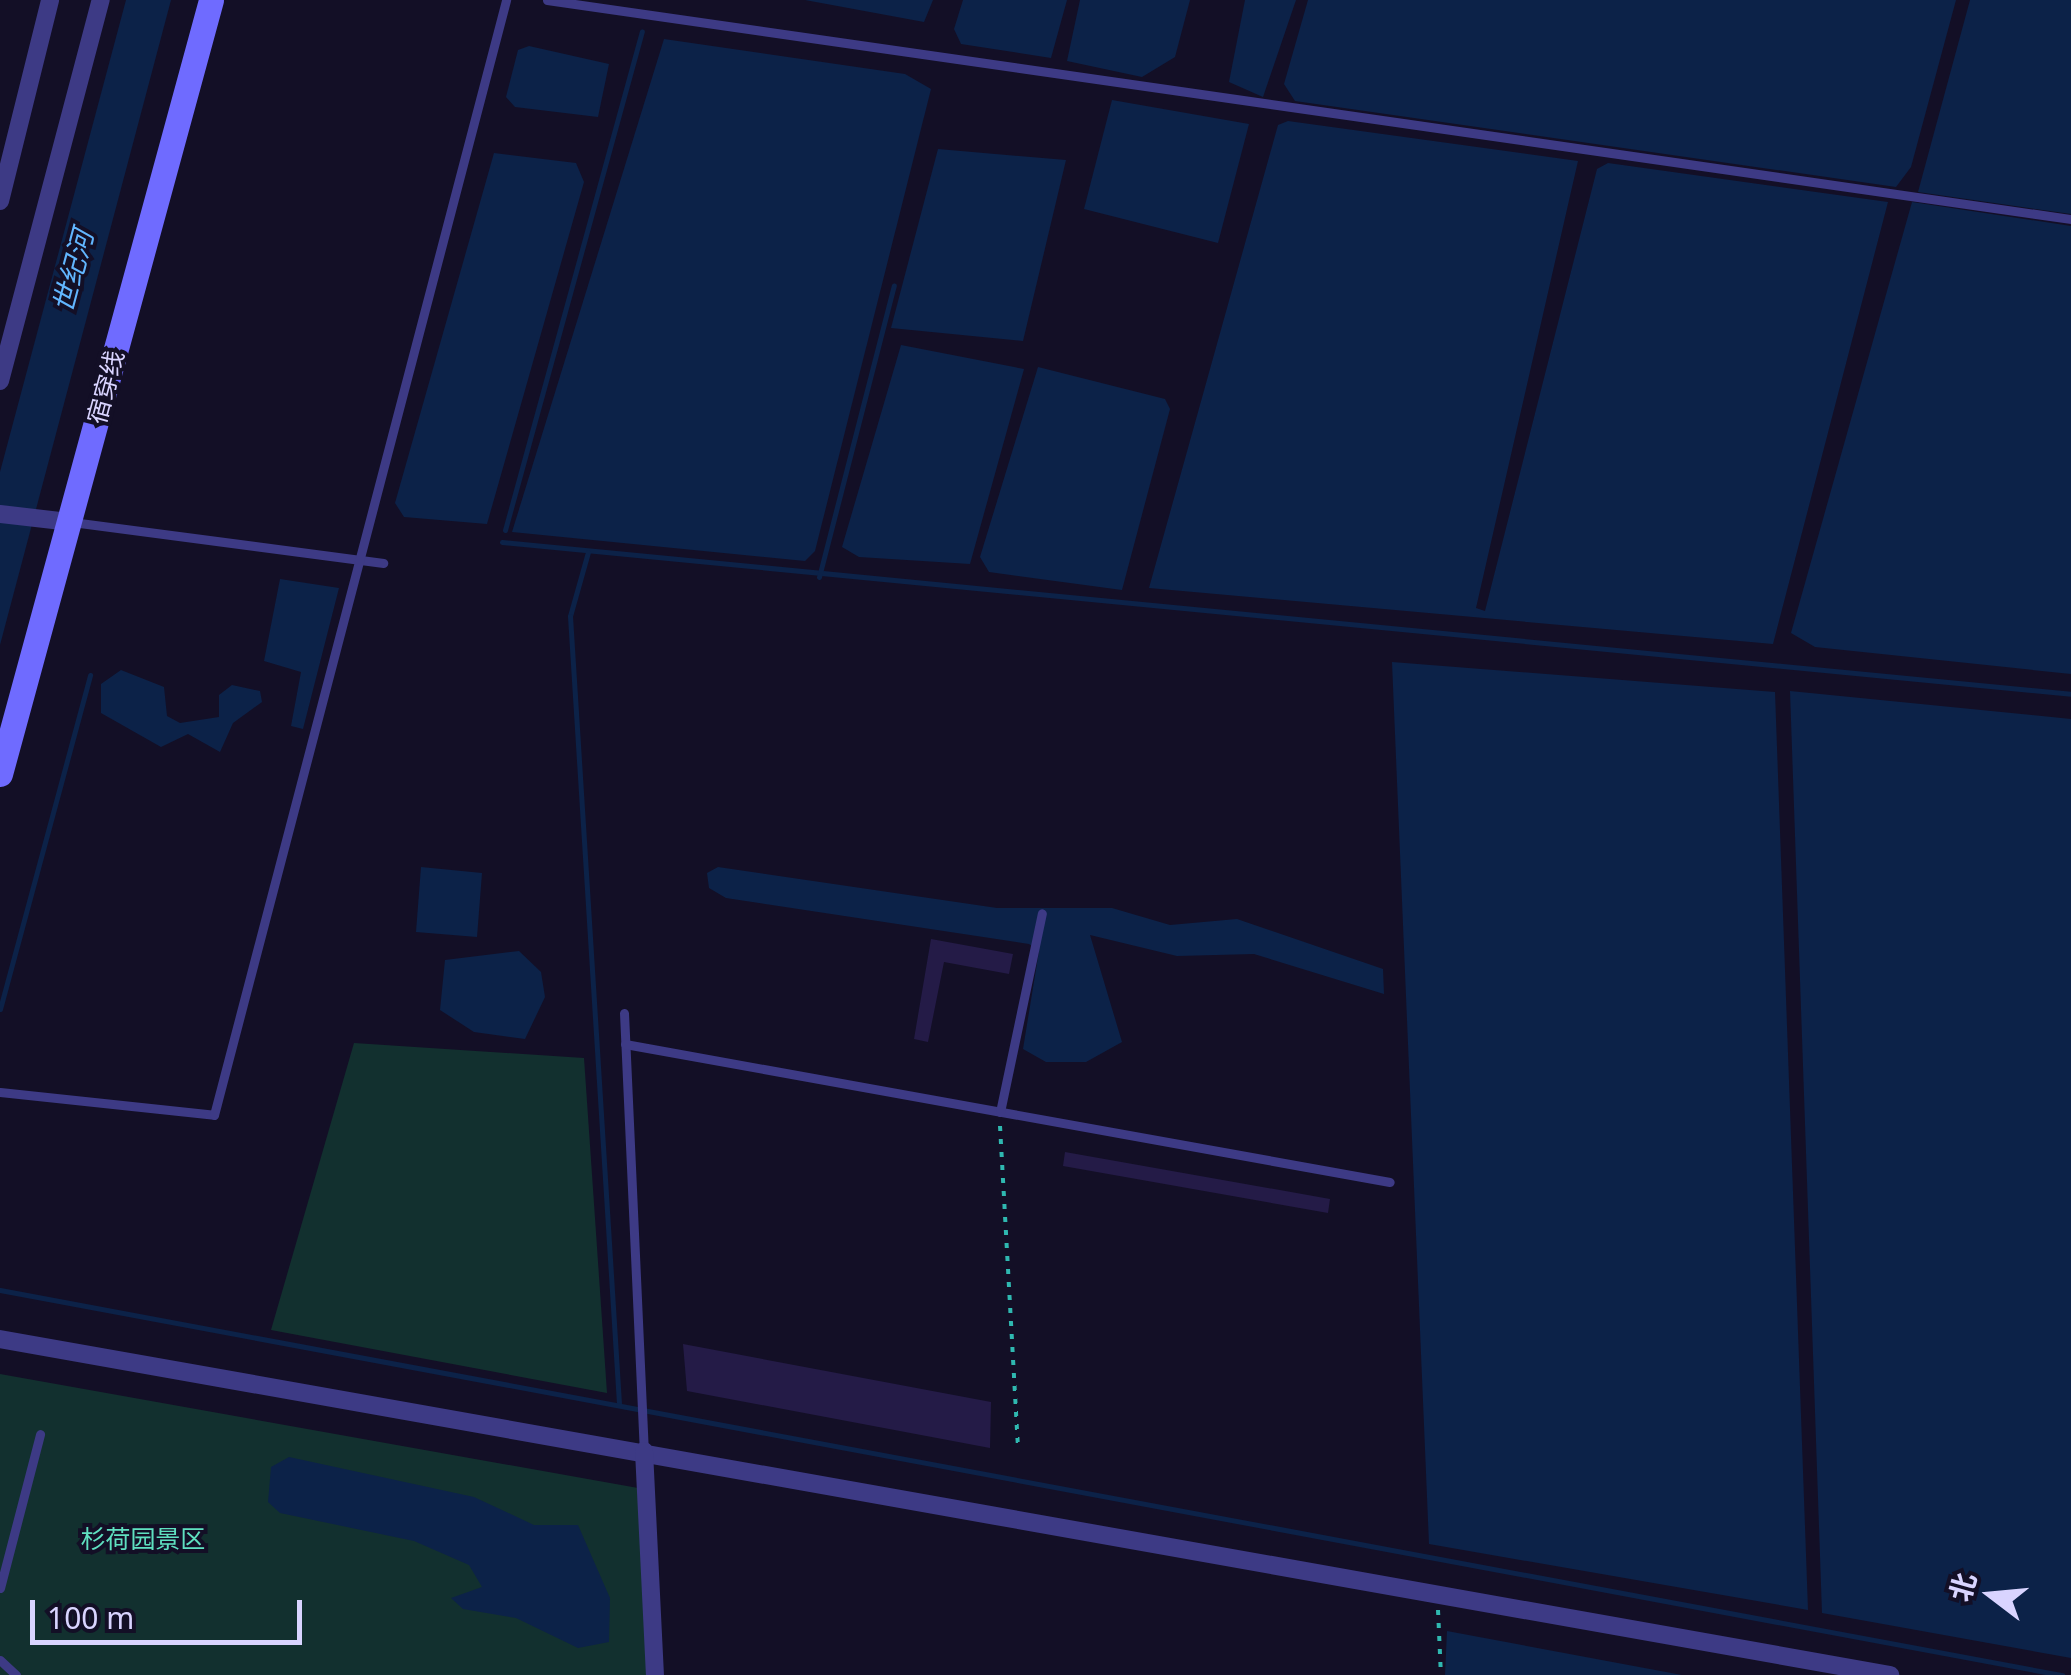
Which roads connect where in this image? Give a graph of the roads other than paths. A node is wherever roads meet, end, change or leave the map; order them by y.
1 (50, 0) edge
2 (102, 0) edge
3 (210, 0) edge
4 (506, 0) edge
5 (547, 0) edge
6 (0, 201) edge
7 (2071, 220) edge
8 (0, 382) edge
9 (0, 514) edge
10 (69, 522) junction
11 (359, 560) junction
12 (384, 563) dead end
13 (0, 774) edge
14 (1042, 912) dead end
15 (624, 1012) dead end
16 (626, 1044) junction
17 (0, 1092) edge
18 (1000, 1112) junction
19 (1390, 1182) dead end
20 (0, 1339) edge
21 (40, 1434) dead end
22 (644, 1451) junction
23 (0, 1588) edge
24 (0, 1660) edge
25 (16, 1675) edge
26 (655, 1675) edge
27 (1890, 1675) edge

1 - 6 street
2 - 8 street
3 - 10 main road, 宿穿线
4 - 11 lane
5 - 7 lane
9 - 10 street
10 - 11 lane
10 - 13 main road, 宿穿线
11 - 12 lane
11 - 17 lane
14 - 18 lane
15 - 16 lane
16 - 18 lane
16 - 22 lane
18 - 19 lane
20 - 22 street
21 - 23 lane
22 - 26 street
22 - 27 street
24 - 25 lane

